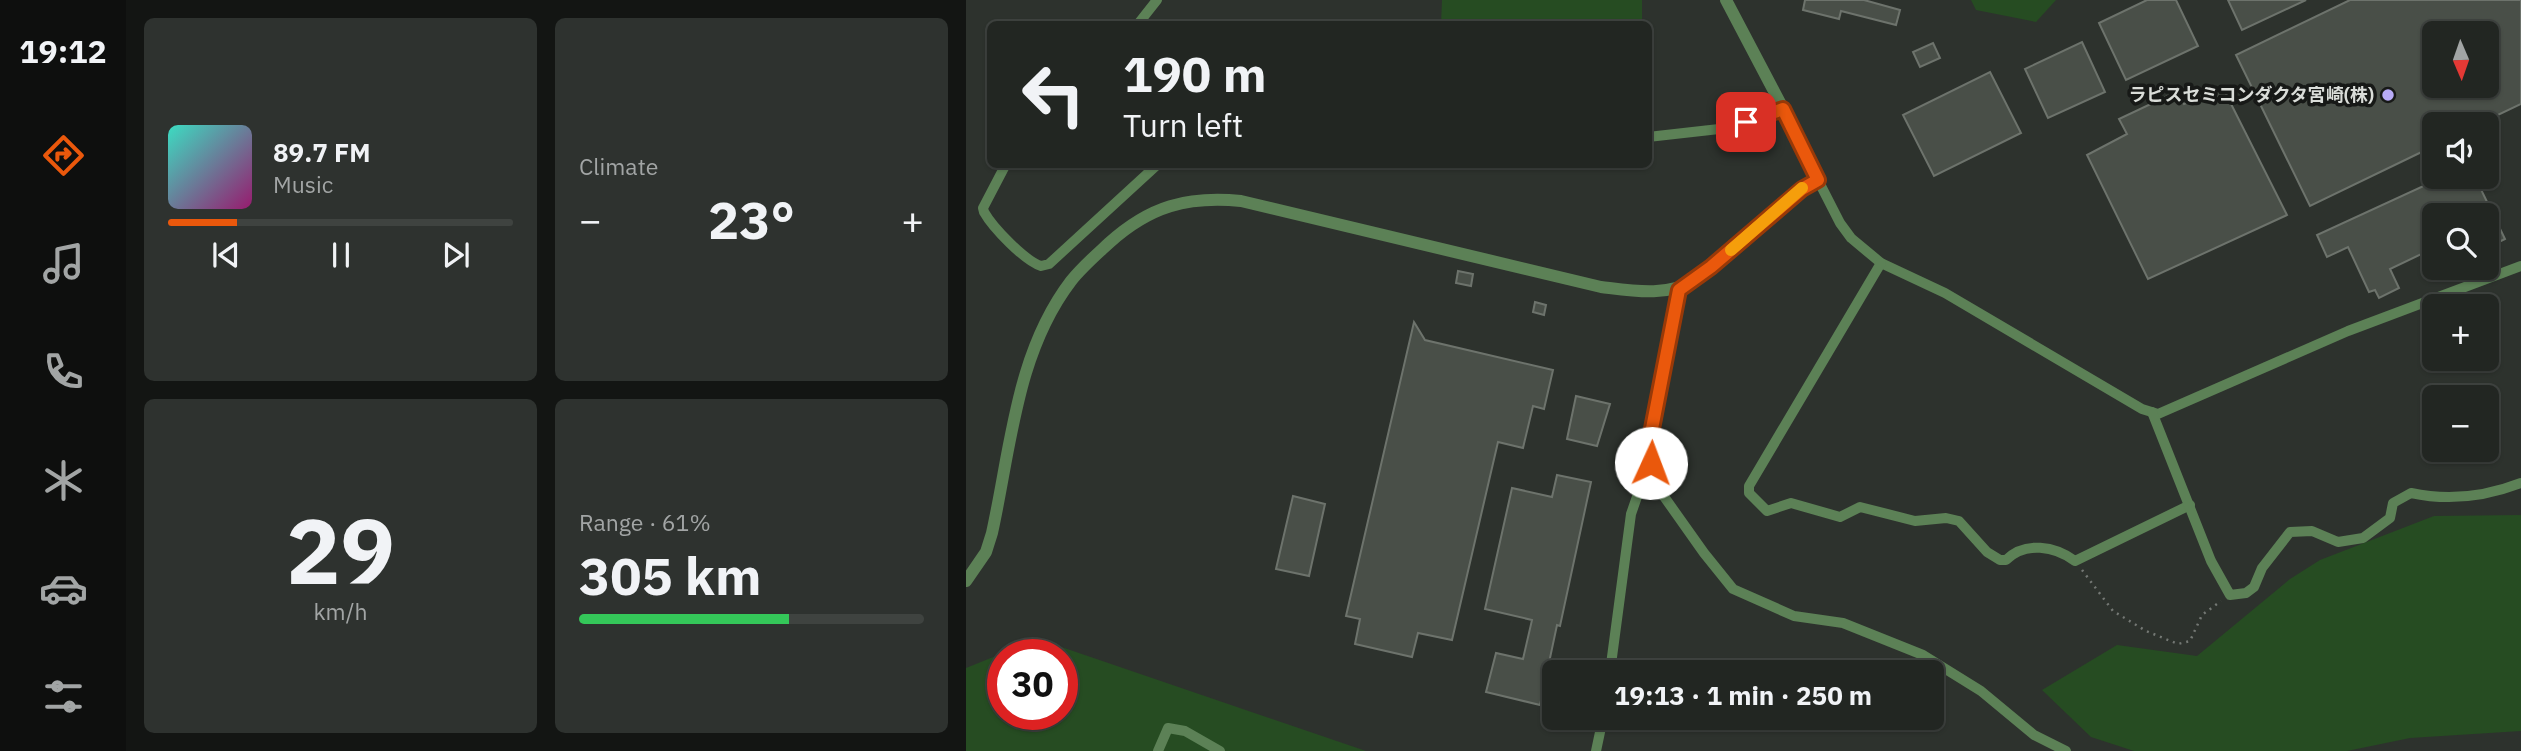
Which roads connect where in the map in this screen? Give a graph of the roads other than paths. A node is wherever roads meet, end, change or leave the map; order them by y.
1 (1157, 0) edge
2 (1726, 0) edge
3 (1140, 21) edge
4 (1783, 109) junction
5 (1652, 137) edge
6 (1004, 168) edge
7 (1154, 168) edge
8 (1818, 180) junction
9 (1881, 263) junction
10 (2521, 266) edge
11 (1679, 290) junction
12 (2152, 412) junction
13 (1653, 481) junction
14 (2521, 483) edge
15 (2190, 505) junction
16 (966, 581) edge
17 (1613, 660) edge
18 (1600, 730) edge
19 (1158, 751) edge
20 (1220, 751) edge
21 (1596, 751) edge
22 (2066, 751) edge

1 - 3 street
2 - 4 street
4 - 5 street
4 - 8 street
6 - 7 street
8 - 9 street
8 - 11 street
9 - 12 street
9 - 15 street
10 - 12 street
11 - 13 street
11 - 16 street
12 - 15 street
13 - 17 street
13 - 22 street
14 - 15 street
18 - 21 street
19 - 20 street

